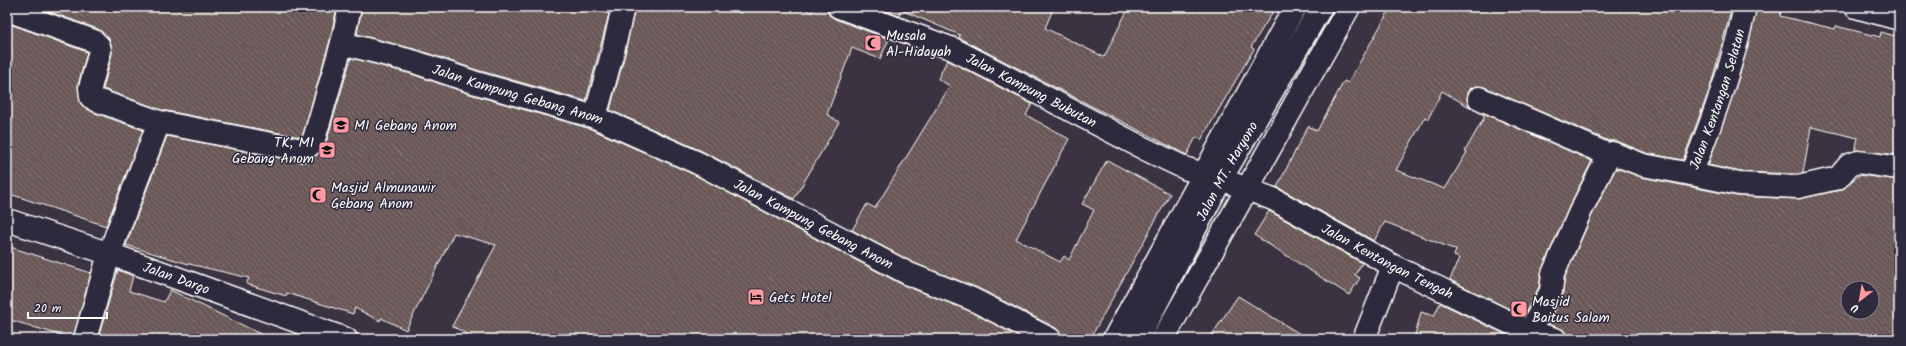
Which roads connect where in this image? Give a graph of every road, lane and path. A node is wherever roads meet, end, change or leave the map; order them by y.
1 (350, 7) edge
2 (623, 7) edge
3 (839, 7) edge
4 (1295, 7) edge
5 (1321, 7) edge
6 (1349, 7) edge
7 (1745, 7) edge
8 (1856, 7) edge
9 (7, 10) edge
10 (1899, 19) edge
11 (342, 43) junction
12 (1280, 77) junction
13 (1302, 91) junction
14 (1479, 98) dead end
15 (595, 117) junction
16 (160, 122) junction
17 (1609, 155) junction
18 (1899, 168) edge
19 (1691, 174) junction
20 (1213, 176) junction
21 (1247, 188) junction
22 (7, 220) edge
23 (109, 254) junction
24 (1171, 254) junction
25 (1393, 266) junction
26 (1202, 270) junction
27 (1530, 331) junction
28 (84, 339) edge
29 (346, 339) edge
30 (1050, 339) edge
31 (1114, 339) edge
32 (1138, 339) edge
33 (1163, 339) edge
34 (1364, 339) edge
35 (1555, 339) edge

1 - 11 street
2 - 15 street
3 - 20 street, Jalan Kampung Bubutan
4 - 20 street
5 - 12 street, Jalan MT. Haryono
6 - 13 street
7 - 19 street, Jalan Kentangan Selatan
8 - 10 street
9 - 16 street
11 - 15 street, Jalan Kampung Gebang Anom
11 - 16 street
12 - 13 street
12 - 20 street, Jalan MT. Haryono
13 - 21 street
14 - 17 street, Jalan Kentangan Selatan
15 - 30 street, Jalan Kampung Gebang Anom
16 - 23 street
17 - 19 street, Jalan Kentangan Selatan
17 - 27 street
18 - 19 street
20 - 21 street, Jalan Kentangan Tengah
20 - 24 street, Jalan MT. Haryono
21 - 25 street, Jalan Kentangan Tengah
21 - 26 street
22 - 23 street, Jalan Dargo
23 - 28 street
23 - 29 street, Jalan Dargo
24 - 26 street
24 - 31 street
24 - 32 street, Jalan MT. Haryono
25 - 27 street, Jalan Kentangan Tengah
25 - 34 street
26 - 33 street
27 - 35 street, Jalan Kentangan Tengah

